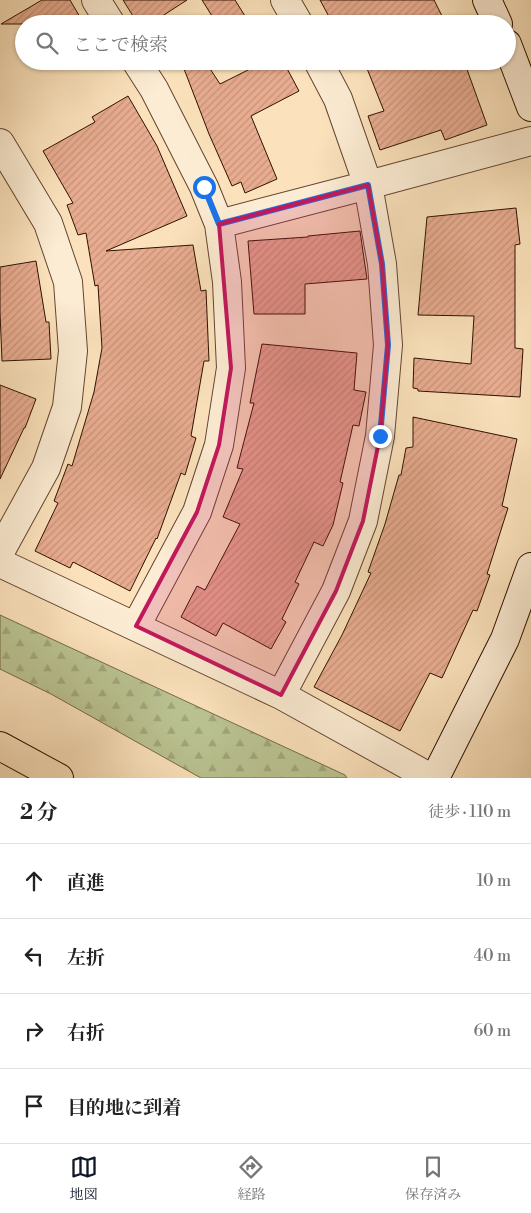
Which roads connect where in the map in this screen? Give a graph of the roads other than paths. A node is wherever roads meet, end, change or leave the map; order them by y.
1 (96, 0) edge
2 (285, 0) edge
3 (488, 0) edge
4 (105, 15) edge
5 (294, 15) edge
6 (494, 15) edge
7 (516, 68) edge
8 (142, 70) edge
9 (323, 70) edge
10 (531, 107) edge
11 (531, 140) edge
12 (0, 143) edge
13 (368, 185) junction
14 (219, 224) junction
15 (0, 552) edge
16 (0, 564) edge
17 (531, 567) edge
18 (136, 626) junction
19 (281, 695) junction
20 (0, 746) edge
21 (59, 778) edge
22 (431, 778) edge
23 (435, 778) edge

1 - 4 street
2 - 5 street
3 - 6 street
7 - 10 street
8 - 14 street
9 - 13 street
11 - 13 street
12 - 15 street
13 - 14 street
13 - 19 street
14 - 18 street
16 - 18 street
17 - 23 street
18 - 19 street
19 - 22 street
20 - 21 highway

